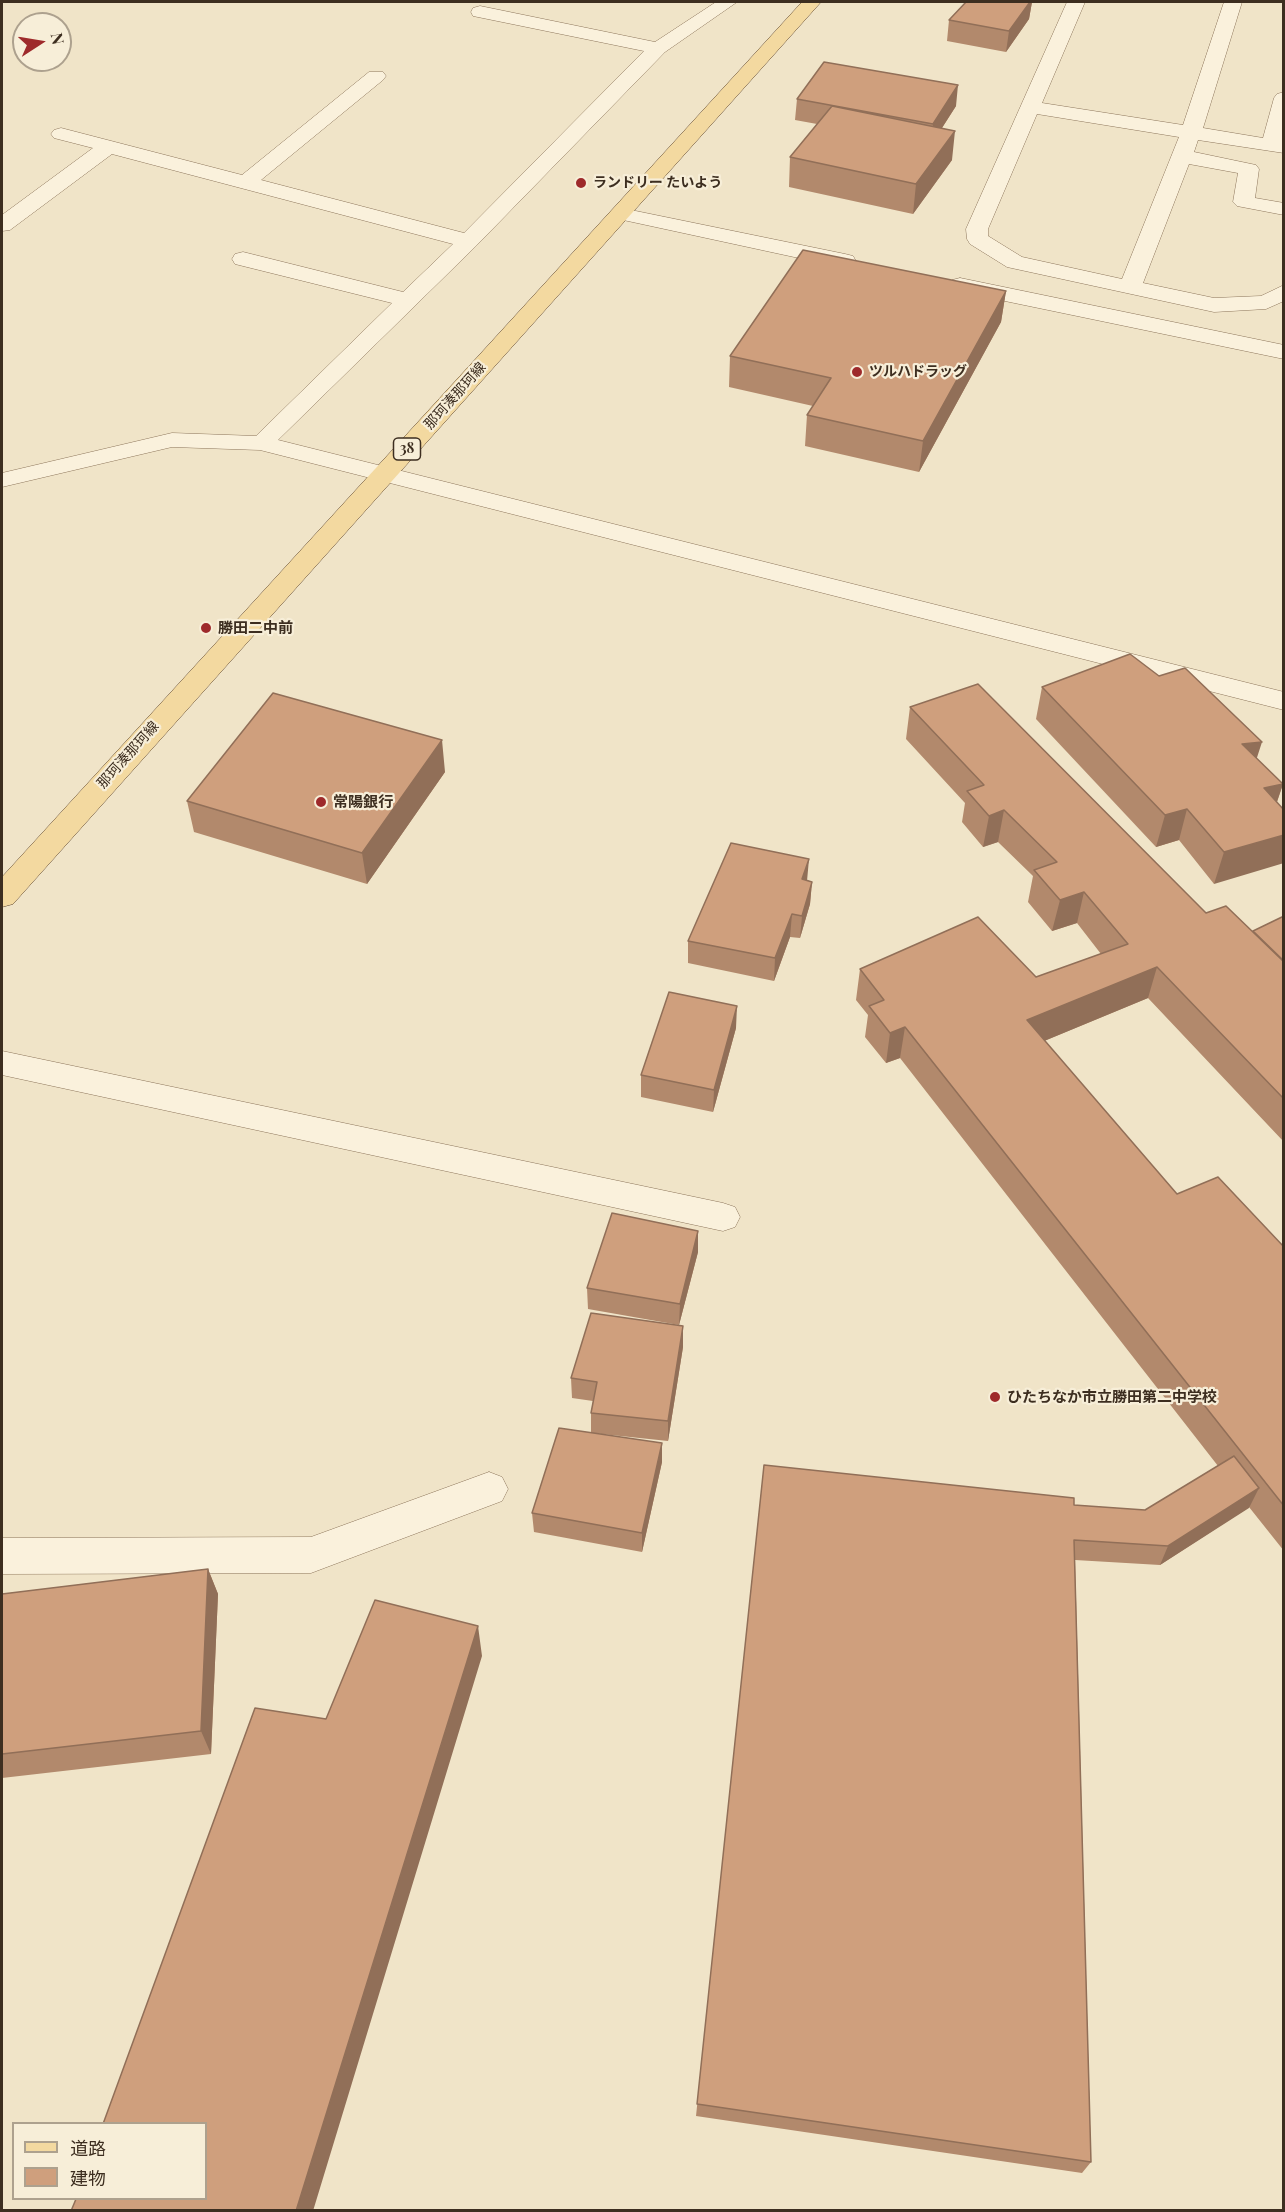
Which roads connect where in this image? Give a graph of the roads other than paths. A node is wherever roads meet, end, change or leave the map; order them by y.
1 (728, 2) edge
2 (812, 2) edge
3 (1076, 2) edge
4 (1233, 2) edge
5 (480, 12) dead end
6 (658, 48) junction
7 (376, 76) dead end
8 (1284, 98) edge
9 (1029, 107) junction
10 (1191, 133) junction
11 (61, 134) dead end
12 (1277, 146) edge
13 (110, 147) junction
14 (1182, 156) junction
15 (246, 183) junction
16 (1284, 209) edge
17 (621, 214) junction
18 (2, 225) edge
19 (468, 241) junction
20 (243, 259) dead end
21 (865, 265) edge
22 (1081, 276) junction
23 (935, 279) edge
24 (1130, 287) junction
25 (1284, 292) edge
26 (408, 300) junction
27 (1064, 306) junction
28 (1284, 352) edge
29 (262, 443) junction
30 (384, 475) junction
31 (2, 480) edge
32 (1284, 701) edge
33 (2, 896) edge
34 (2, 1063) edge
35 (723, 1217) dead end
36 (489, 1489) dead end
37 (2, 1556) edge

1 - 6 street
2 - 17 main road, 那珂湊那珂線 / 38
3 - 9 street
4 - 10 street
5 - 6 street
6 - 19 street
7 - 15 street
8 - 12 street
9 - 10 street
9 - 22 street
10 - 12 street
10 - 14 street
11 - 13 street
13 - 15 street
13 - 18 street
14 - 16 street
14 - 24 street
15 - 19 street
17 - 21 street
17 - 30 main road, 那珂湊那珂線 / 38
19 - 26 street
20 - 26 street
22 - 24 street
22 - 27 street
23 - 27 street
24 - 25 street
26 - 29 street
27 - 28 street
29 - 30 street
29 - 31 street
30 - 32 street
30 - 33 main road, 那珂湊那珂線 / 38
34 - 35 street
36 - 37 street

